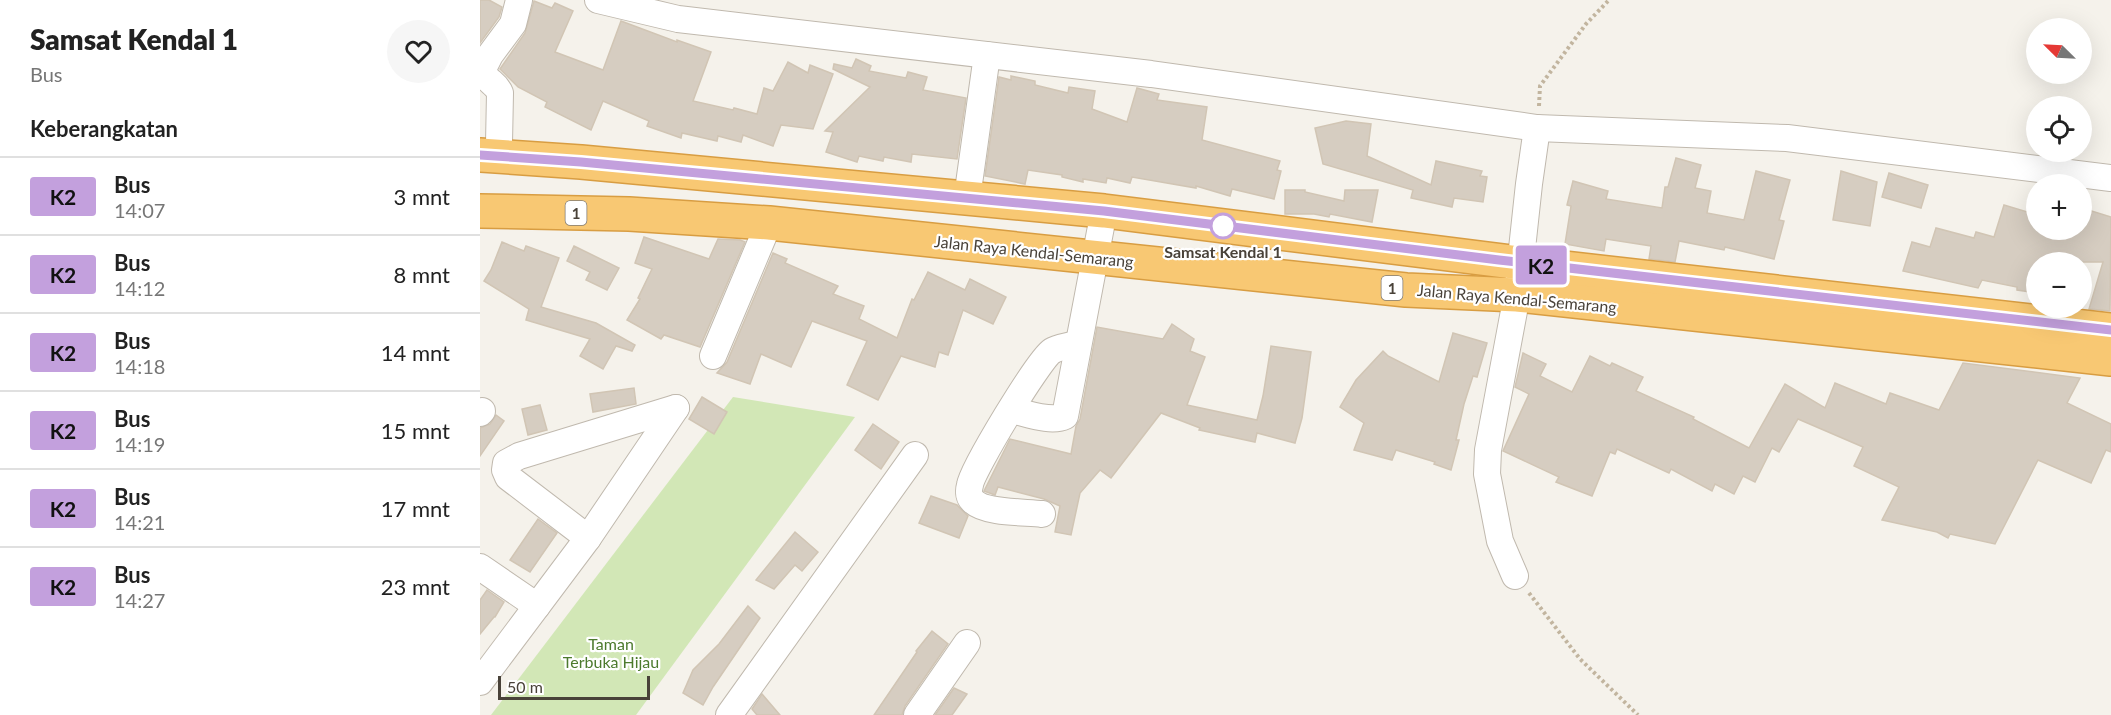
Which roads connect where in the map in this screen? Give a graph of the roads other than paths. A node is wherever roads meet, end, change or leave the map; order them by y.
1 (519, 0) edge
2 (598, 0) edge
3 (987, 55) junction
4 (1538, 128) junction
5 (486, 146) edge
6 (2111, 178) edge
7 (967, 198) junction
8 (480, 211) edge
9 (1104, 211) junction
10 (769, 223) junction
11 (1095, 258) junction
12 (1520, 262) junction
13 (1517, 295) junction
14 (2096, 343) edge
15 (1078, 344) junction
16 (713, 356) dead end
17 (1011, 410) junction
18 (915, 455) dead end
19 (1042, 514) dead end
20 (588, 537) junction
21 (480, 567) edge
22 (1515, 576) road end
23 (537, 606) junction
24 (967, 643) dead end
25 (480, 682) edge
26 (729, 715) edge
27 (917, 715) edge

1 - 5 street
2 - 3 street
3 - 4 street
3 - 7 street
4 - 6 street
4 - 12 street
5 - 7 highway, Jalan Raya Kendal-Semarang / 1
7 - 9 highway, Jalan Raya Kendal-Semarang / 1
8 - 10 highway, Jalan Raya Kendal-Semarang / 1
9 - 11 street
9 - 12 highway, Jalan Raya Kendal-Semarang / 1
10 - 11 highway, Jalan Raya Kendal-Semarang / 1
10 - 16 street
11 - 13 highway, Jalan Raya Kendal-Semarang / 1
11 - 15 street
12 - 13 street
12 - 14 highway, Jalan Raya Kendal-Semarang / 1
13 - 14 highway, Jalan Raya Kendal-Semarang / 1
13 - 22 street
15 - 17 street
15 - 17 street
17 - 19 street
18 - 26 street
20 - 20 street
20 - 23 street
21 - 23 street
23 - 25 street
24 - 27 street

